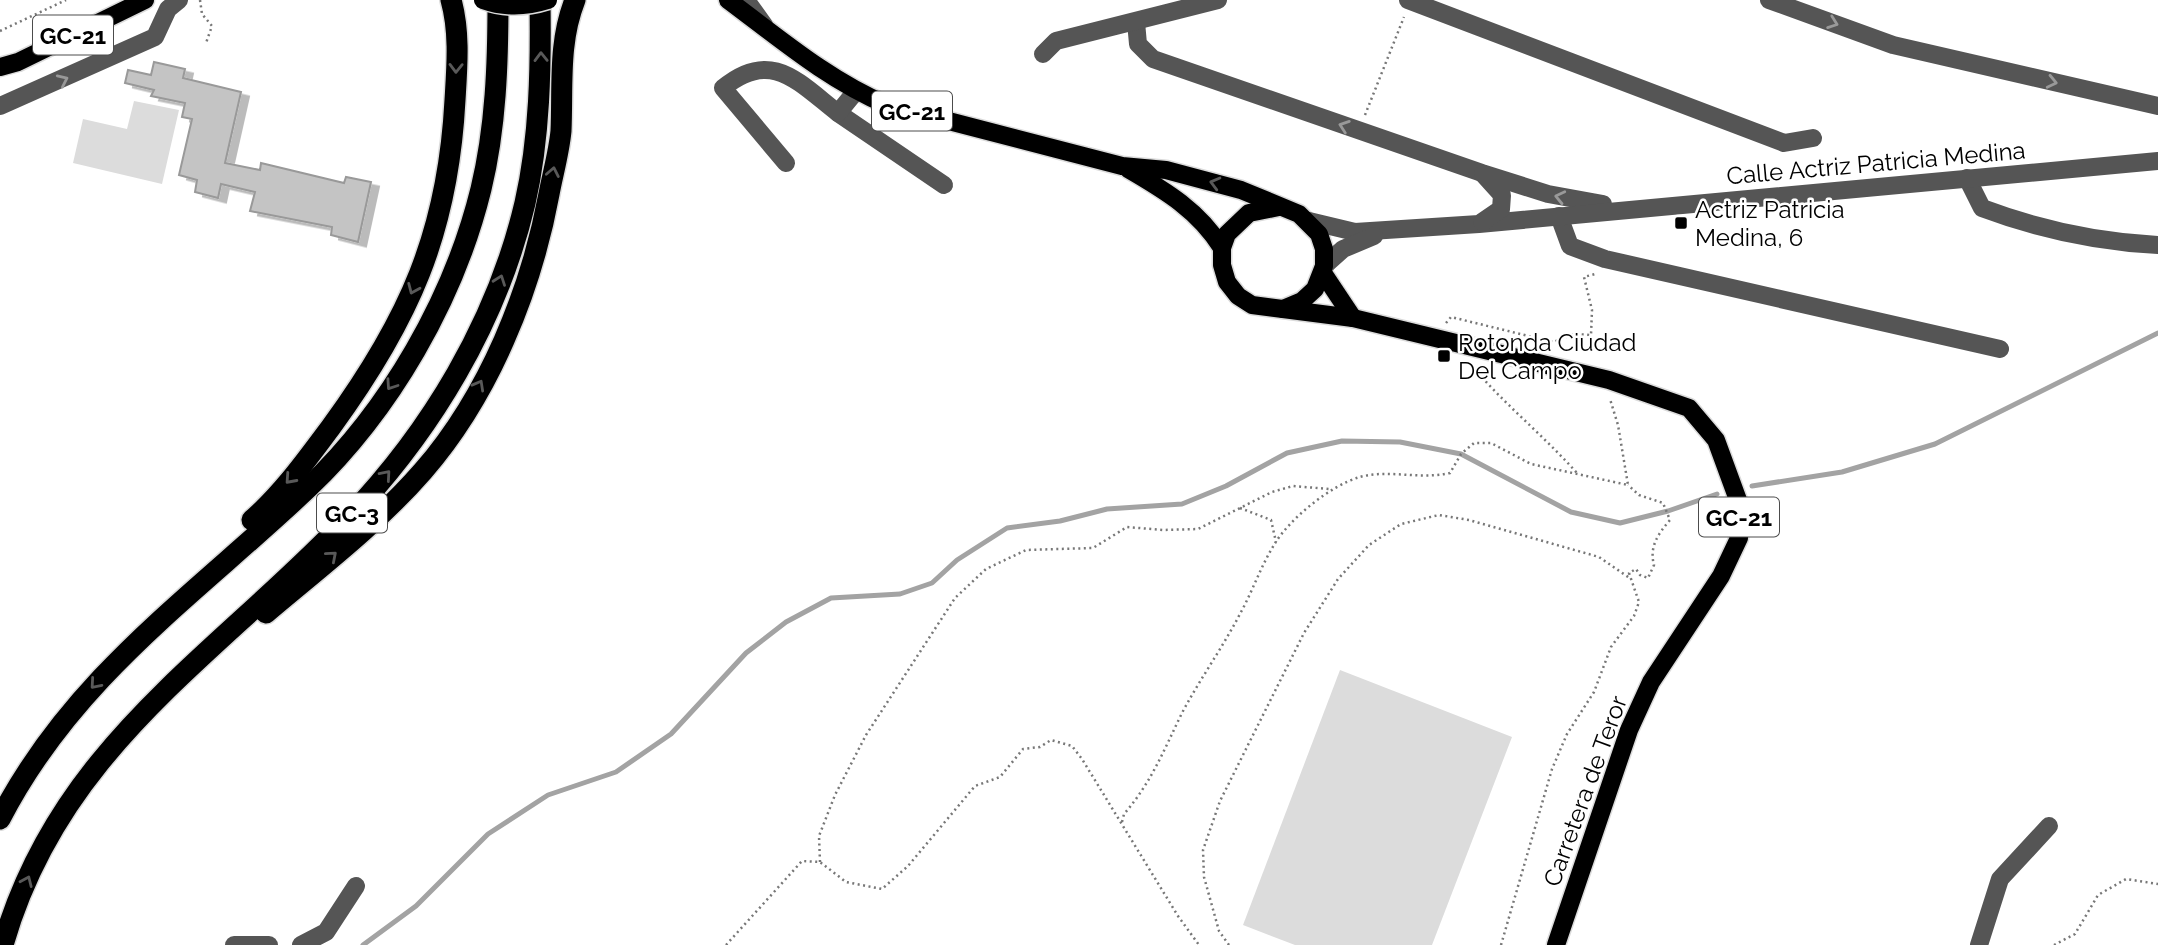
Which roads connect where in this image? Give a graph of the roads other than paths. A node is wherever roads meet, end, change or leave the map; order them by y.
1 (145, 0) edge
2 (179, 0) edge
3 (451, 0) edge
4 (483, 0) edge
5 (498, 0) edge
6 (540, 0) edge
7 (548, 0) edge
8 (575, 0) edge
9 (728, 0) edge
10 (746, 0) edge
11 (1218, 0) edge
12 (1409, 0) edge
13 (1769, 0) edge
14 (1136, 22) junction
15 (766, 28) junction
16 (1043, 54) dead end
17 (0, 66) edge
18 (856, 91) junction
19 (0, 106) edge
20 (2158, 106) edge
21 (838, 113) junction
22 (1813, 138) dead end
23 (2158, 161) edge
24 (786, 163) dead end
25 (1122, 166) junction
26 (1482, 173) junction
27 (1967, 178) junction
28 (944, 185) dead end
29 (1279, 207) junction
30 (1652, 208) junction
31 (1559, 216) junction
32 (1309, 221) junction
33 (1479, 224) junction
34 (1390, 230) junction
35 (2158, 245) edge
36 (1222, 248) junction
37 (1323, 270) junction
38 (1269, 310) junction
39 (1353, 318) junction
40 (2000, 349) dead end
41 (116, 660) junction
42 (145, 707) junction
43 (0, 819) edge
44 (2049, 826) dead end
45 (356, 886) dead end
46 (3, 945) edge
47 (234, 945) edge
48 (269, 945) edge
49 (301, 945) edge
50 (1556, 945) edge
51 (1979, 945) edge

1 - 17 main road, GC-21
19 -> 2 street
3 -> 41 highway
4 - 7 main road, bridge
5 -> 41 highway, GC-3
42 -> 6 highway, GC-3
42 -> 8 highway
9 - 15 main road, GC-21
10 - 15 street
11 - 14 street
12 - 22 street
13 -> 20 street
14 - 16 street
26 -> 14 street
15 - 18 main road, GC-21
18 - 21 street
18 - 25 main road, GC-21
21 - 24 street
21 - 28 street
23 - 27 street, Calle Actriz Patricia Medina
29 -> 25 main road, GC-21
25 - 36 main road, GC-21
30 -> 26 street
26 - 33 street
27 - 30 street, Calle Actriz Patricia Medina
27 - 35 street
29 - 32 main road, GC-21
29 - 36 main road
30 - 31 street, Calle Actriz Patricia Medina
31 - 33 street, Calle Actriz Patricia Medina
31 - 40 street
32 - 34 street, Calle Actriz Patricia Medina
32 - 37 main road
33 - 34 street, Calle Actriz Patricia Medina
34 - 37 street, Calle Actriz Patricia Medina
36 - 38 main road, GC-21
37 - 38 main road
37 - 39 main road
38 - 39 main road, GC-21
39 - 50 main road, Carretera de Teror / GC-21
41 -> 43 highway, GC-3
46 -> 42 highway, GC-3
44 - 51 street
45 - 49 street
47 - 48 street

